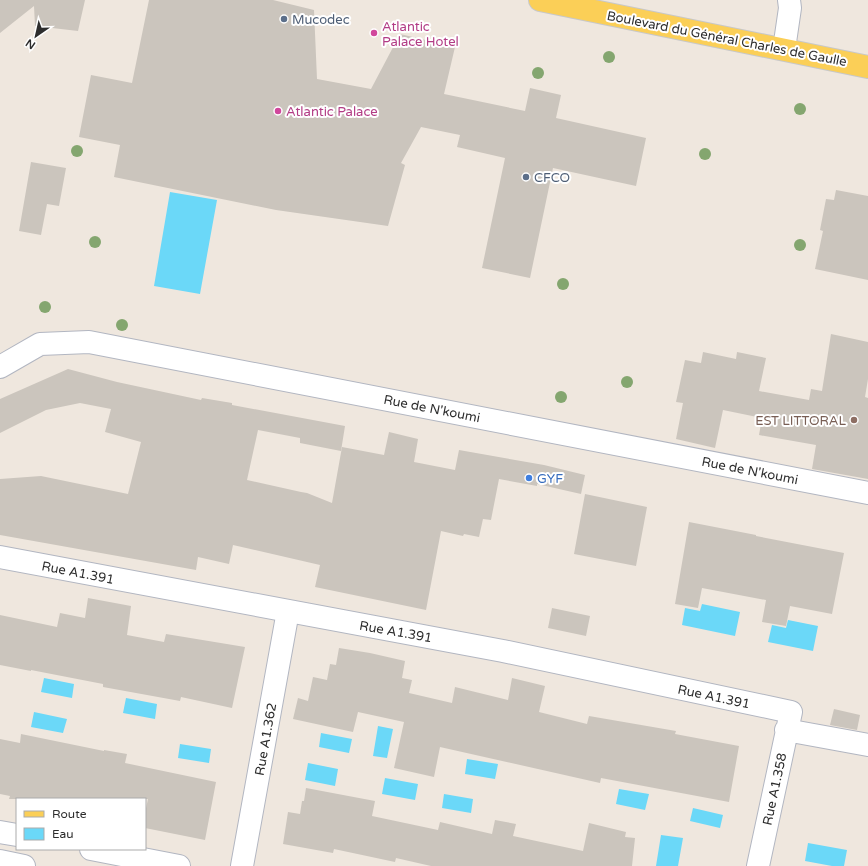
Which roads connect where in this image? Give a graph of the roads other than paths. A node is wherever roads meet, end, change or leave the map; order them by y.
1 (540, 0) edge
2 (789, 0) edge
3 (784, 49) junction
4 (868, 67) edge
5 (0, 367) edge
6 (868, 493) edge
7 (0, 557) edge
8 (288, 611) junction
9 (788, 721) junction
10 (868, 745) edge
11 (0, 832) edge
12 (16, 835) edge
13 (96, 850) edge
14 (0, 861) edge
15 (24, 866) edge
16 (179, 866) edge
17 (242, 866) edge
18 (758, 866) edge

1 - 3 main road, Boulevard du Général Charles de Gaulle
2 - 3 street
3 - 4 main road, Boulevard du Général Charles de Gaulle
5 - 6 street, Rue de N'koumi
7 - 8 street, Rue A1.391
8 - 9 street, Rue A1.391
8 - 17 street, Rue A1.362
9 - 10 street, Rue A1.391
9 - 18 street, Rue A1.358
11 - 12 street
13 - 16 street
14 - 15 street

